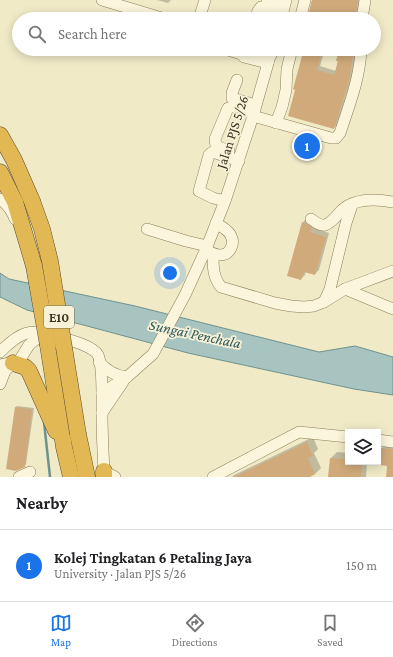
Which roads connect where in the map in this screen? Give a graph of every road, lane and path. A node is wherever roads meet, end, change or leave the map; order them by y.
1 (102, 0) edge
2 (205, 0) edge
3 (267, 0) edge
4 (305, 0) edge
5 (365, 0) edge
6 (283, 9) edge
7 (142, 12) edge
8 (201, 12) edge
9 (258, 12) edge
10 (302, 12) edge
11 (363, 12) edge
12 (243, 56) edge
13 (270, 56) edge
14 (290, 56) edge
15 (360, 56) edge
16 (237, 80) dead end
17 (254, 111) junction
18 (276, 123) junction
19 (0, 135) edge
20 (240, 158) junction
21 (0, 172) edge
22 (3, 193) edge
23 (225, 201) junction
24 (393, 202) edge
25 (352, 205) junction
26 (311, 219) dead end
27 (216, 223) junction
28 (147, 229) dead end
29 (209, 250) junction
30 (393, 271) edge
31 (345, 289) junction
32 (324, 302) junction
33 (393, 309) edge
34 (48, 334) junction
35 (9, 343) junction
36 (0, 352) edge
37 (99, 362) junction
38 (6, 364) edge
39 (127, 377) junction
40 (0, 382) edge
41 (102, 393) junction
42 (102, 413) junction
43 (56, 422) junction
44 (345, 437) edge
45 (381, 440) edge
46 (393, 442) edge
47 (30, 472) dead end
48 (108, 475) edge
49 (18, 477) edge
50 (71, 477) edge
51 (87, 477) edge
52 (212, 477) edge

1 - 7 street
2 - 8 street
3 - 6 street
4 - 10 street
5 - 11 street
6 - 9 street
12 - 13 street
13 - 17 street, Jalan PJS 5/26
14 - 18 street
15 - 18 street
16 - 17 street
17 - 18 street
17 - 20 street, Jalan PJS 5/26
17 - 20 street
19 - 51 highway, E10, bridge
20 - 23 street, Jalan PJS 5/26
20 - 23 street
21 - 22 highway, E10
22 - 43 highway, E10, bridge
23 - 27 street, Jalan PJS 5/26
24 - 25 street
25 - 26 street
25 - 32 street
27 - 29 street, Jalan PJS 5/26
27 - 29 street
28 - 29 street
29 - 32 street
29 - 39 street, Jalan PJS 5/26
30 - 31 street
31 - 32 street
31 - 33 street
34 - 35 street
34 - 37 street
34 - 38 street
35 - 36 street
35 - 38 street
37 - 39 street
37 - 41 street
38 - 40 street
38 - 43 highway
39 - 41 street
39 - 42 street
41 - 42 street
42 - 48 street
43 - 50 highway
44 - 52 street
45 - 46 street
47 - 49 street

